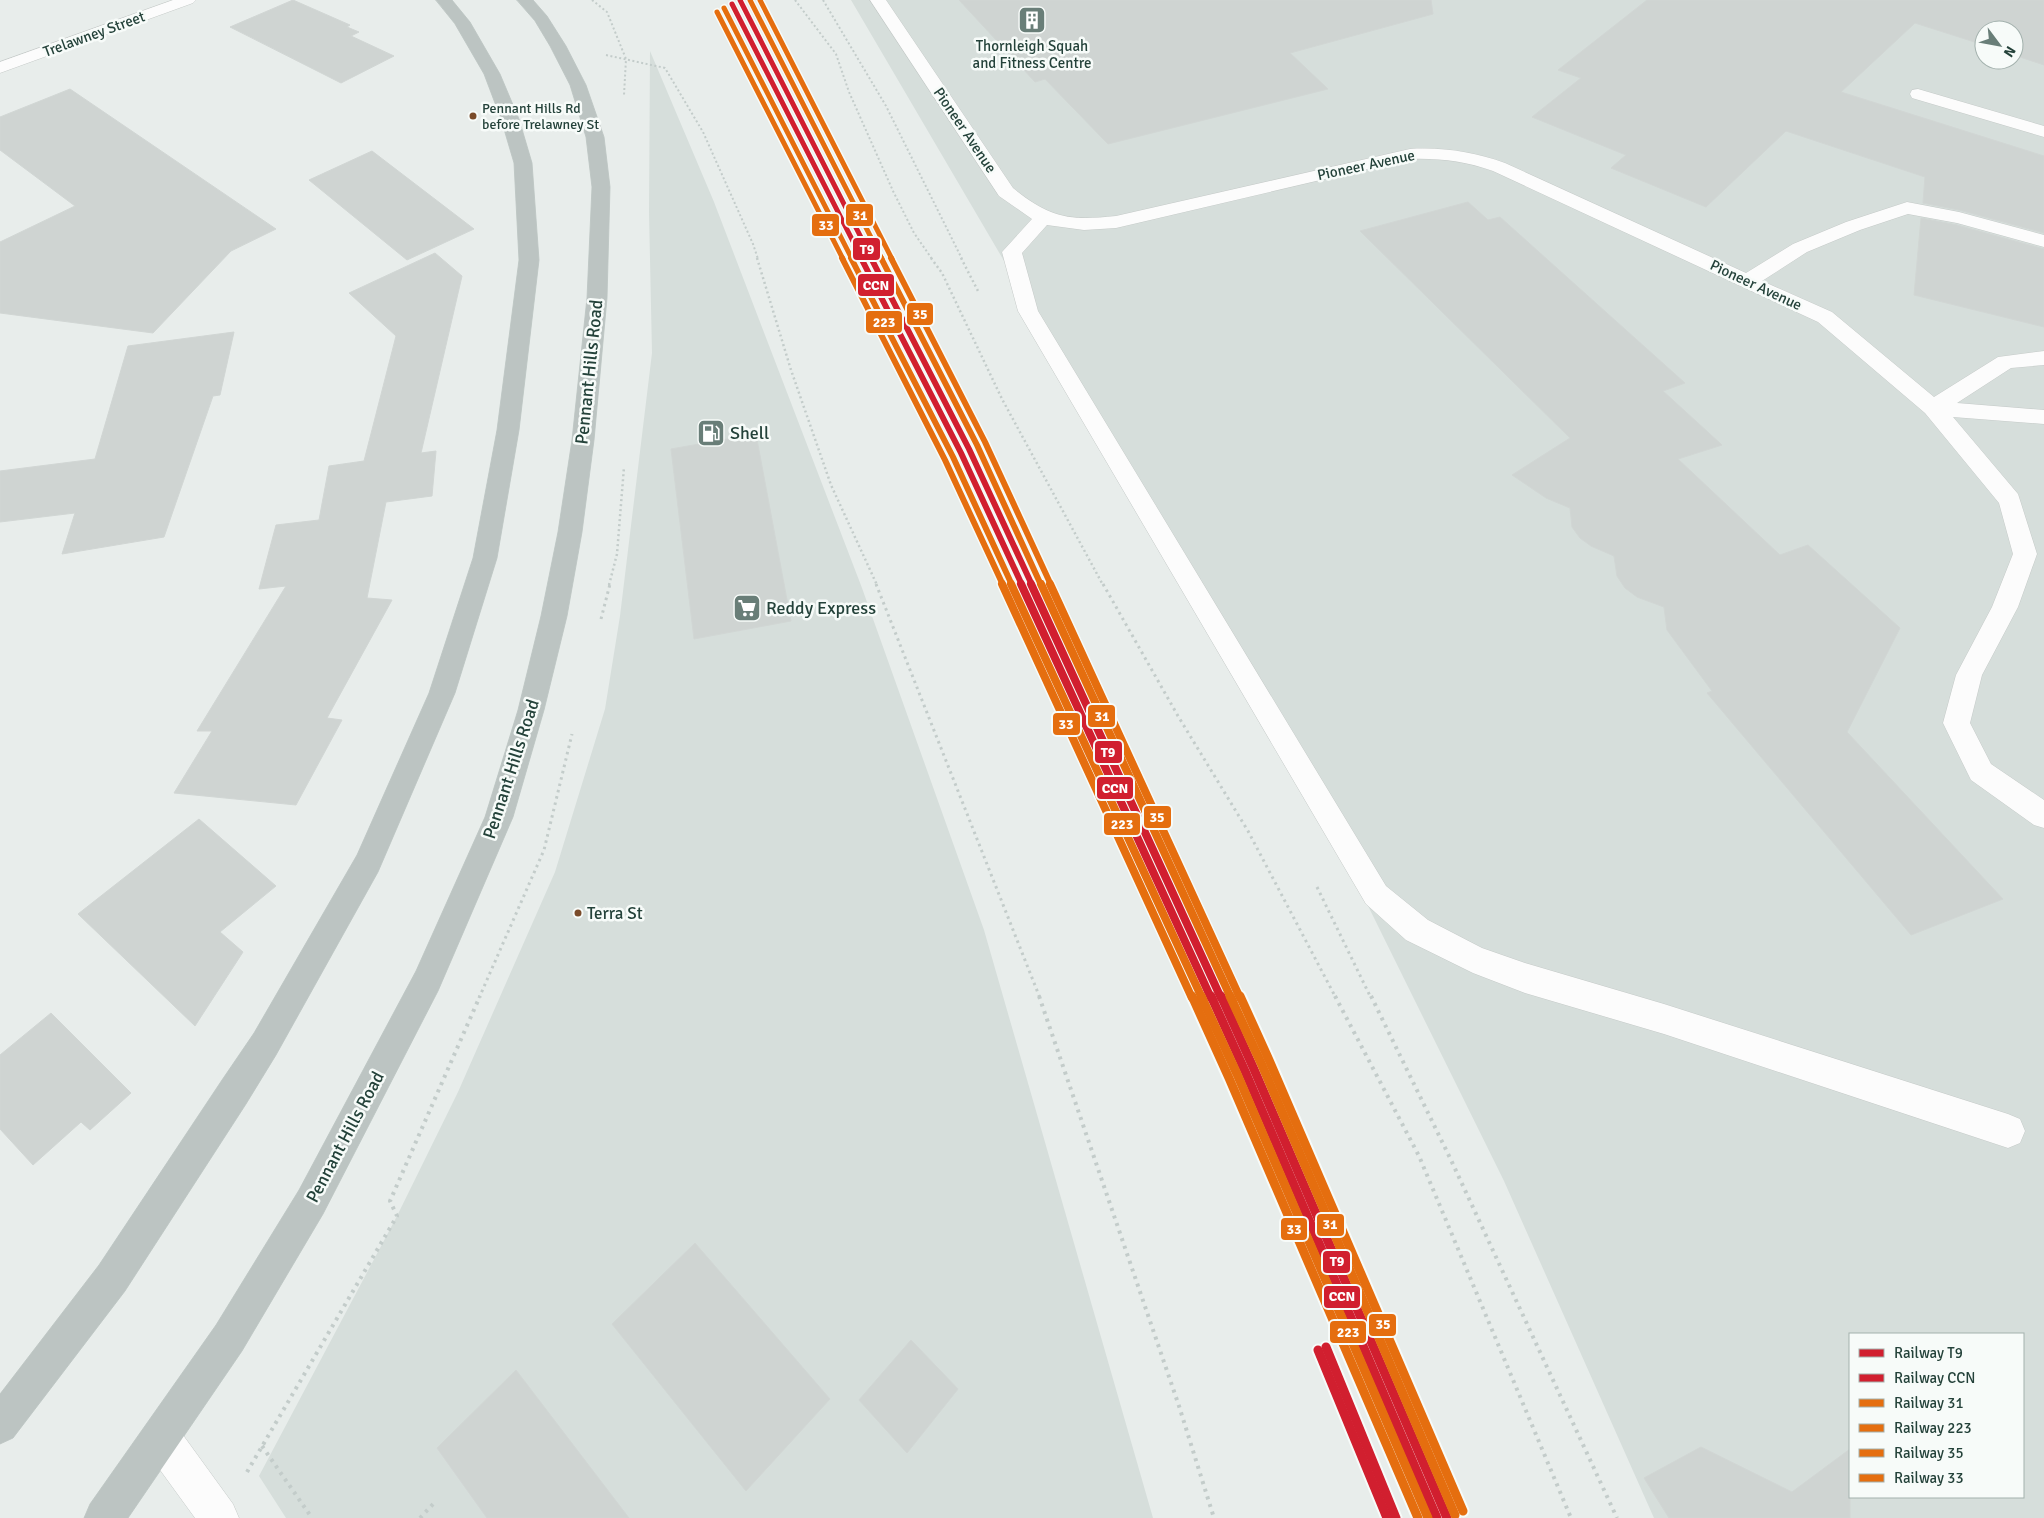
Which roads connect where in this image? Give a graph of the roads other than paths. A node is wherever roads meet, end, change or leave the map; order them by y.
1 (188, 0) edge
2 (444, 0) edge
3 (525, 0) edge
4 (878, 0) edge
5 (0, 68) edge
6 (1918, 94) dead end
7 (2044, 132) edge
8 (1043, 218) junction
9 (2044, 242) edge
10 (1748, 282) junction
11 (2044, 358) edge
12 (1933, 408) junction
13 (2044, 417) edge
14 (2044, 816) edge
15 (2008, 1131) dead end
16 (0, 1425) edge
17 (161, 1438) junction
18 (104, 1518) edge
19 (219, 1518) edge

1 - 5 street, Trelawney Street
2 - 16 highway
3 - 17 highway, Pennant Hills Road
4 - 8 street, Pioneer Avenue
6 - 7 street
8 - 10 street, Pioneer Avenue
8 - 15 street
9 - 10 street
10 - 12 street, Pioneer Avenue
11 - 12 street
12 - 13 street
12 - 14 street, Pioneer Avenue
17 - 18 highway, Pennant Hills Road
17 - 19 street

